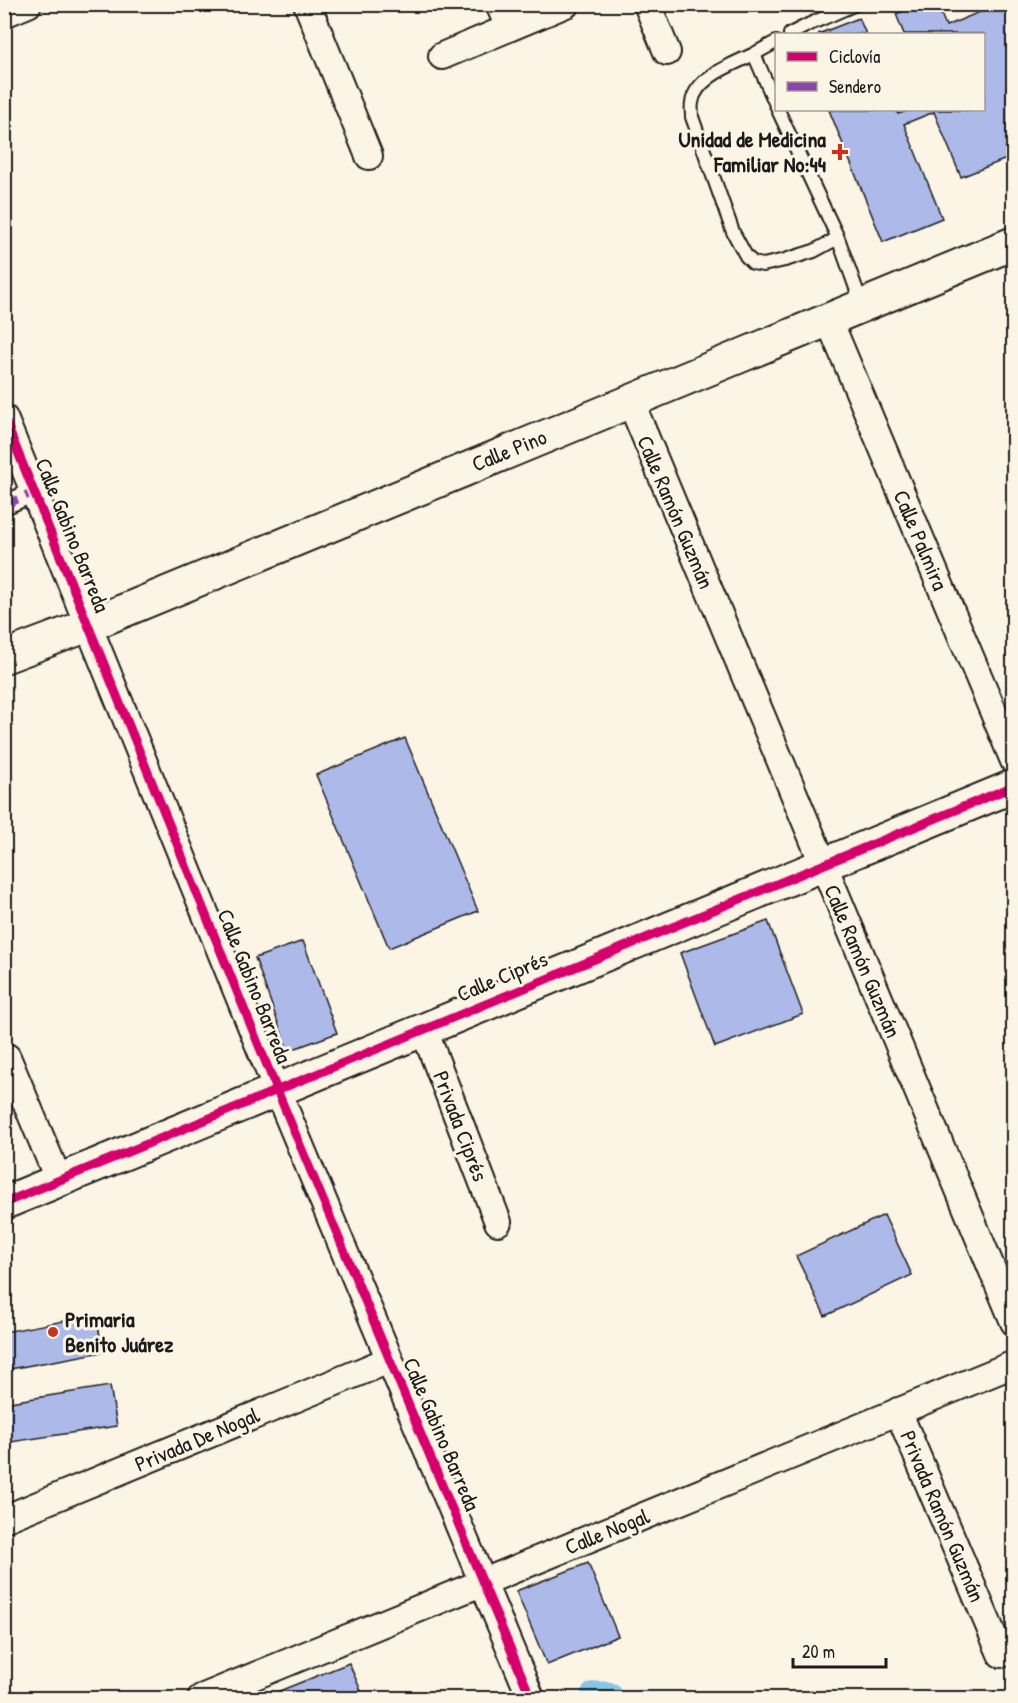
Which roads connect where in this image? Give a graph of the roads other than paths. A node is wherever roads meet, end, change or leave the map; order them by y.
1 (28, 4) edge
2 (307, 4) edge
3 (499, 4) edge
4 (566, 4) edge
5 (647, 4) edge
6 (856, 4) edge
7 (4, 14) edge
8 (509, 28) junction
9 (791, 33) edge
10 (775, 43) edge
11 (668, 52) dead end
12 (754, 54) junction
13 (442, 56) dead end
14 (775, 101) edge
15 (778, 111) edge
16 (369, 156) dead end
17 (838, 238) junction
18 (1014, 243) edge
19 (862, 306) junction
20 (828, 318) junction
21 (630, 400) junction
22 (4, 418) edge
23 (35, 492) junction
24 (4, 505) edge
25 (88, 625) junction
26 (4, 657) edge
27 (1014, 762) edge
28 (1014, 786) edge
29 (823, 864) junction
30 (424, 1030) junction
31 (7, 1057) dead end
32 (277, 1090) junction
33 (59, 1180) junction
34 (4, 1203) edge
35 (498, 1222) dead end
36 (1014, 1322) edge
37 (389, 1360) junction
38 (1014, 1364) edge
39 (898, 1411) junction
40 (4, 1519) edge
41 (483, 1583) junction
42 (1001, 1654) dead end
43 (201, 1698) edge
44 (531, 1698) edge

1 - 7 street
2 - 16 street
3 - 8 street
4 - 8 street
5 - 11 street
6 - 9 lane
8 - 13 street
10 - 12 lane
12 - 14 lane
12 - 17 lane
15 - 17 lane
17 - 19 lane
18 - 19 street, Calle Pino
19 - 20 street, Calle Pino
20 - 21 street, Calle Pino
20 - 27 street, Calle Palmira
21 - 25 street, Calle Pino
21 - 29 street, Calle Ramón Guzmán
22 - 23 street, Calle Gabino Barreda
23 - 24 street
23 - 25 street, Calle Gabino Barreda
25 - 26 street, Calle Pino
25 - 32 street, Calle Gabino Barreda
28 - 29 street, Calle Ciprés
29 - 30 street, Calle Ciprés
29 - 36 street, Calle Ramón Guzmán
30 - 32 street, Calle Ciprés
30 - 35 street, Privada Ciprés
31 - 33 street
32 - 33 street, Calle Ciprés
32 - 37 street, Calle Gabino Barreda
33 - 34 street, Calle Ciprés
37 - 40 street, Privada De Nogal
37 - 41 street, Calle Gabino Barreda
38 - 39 street, Calle Nogal
39 - 41 street, Calle Nogal
39 - 42 street, Privada Ramón Guzmán
41 - 43 street, Calle Nogal
41 - 44 street, Calle Gabino Barreda

